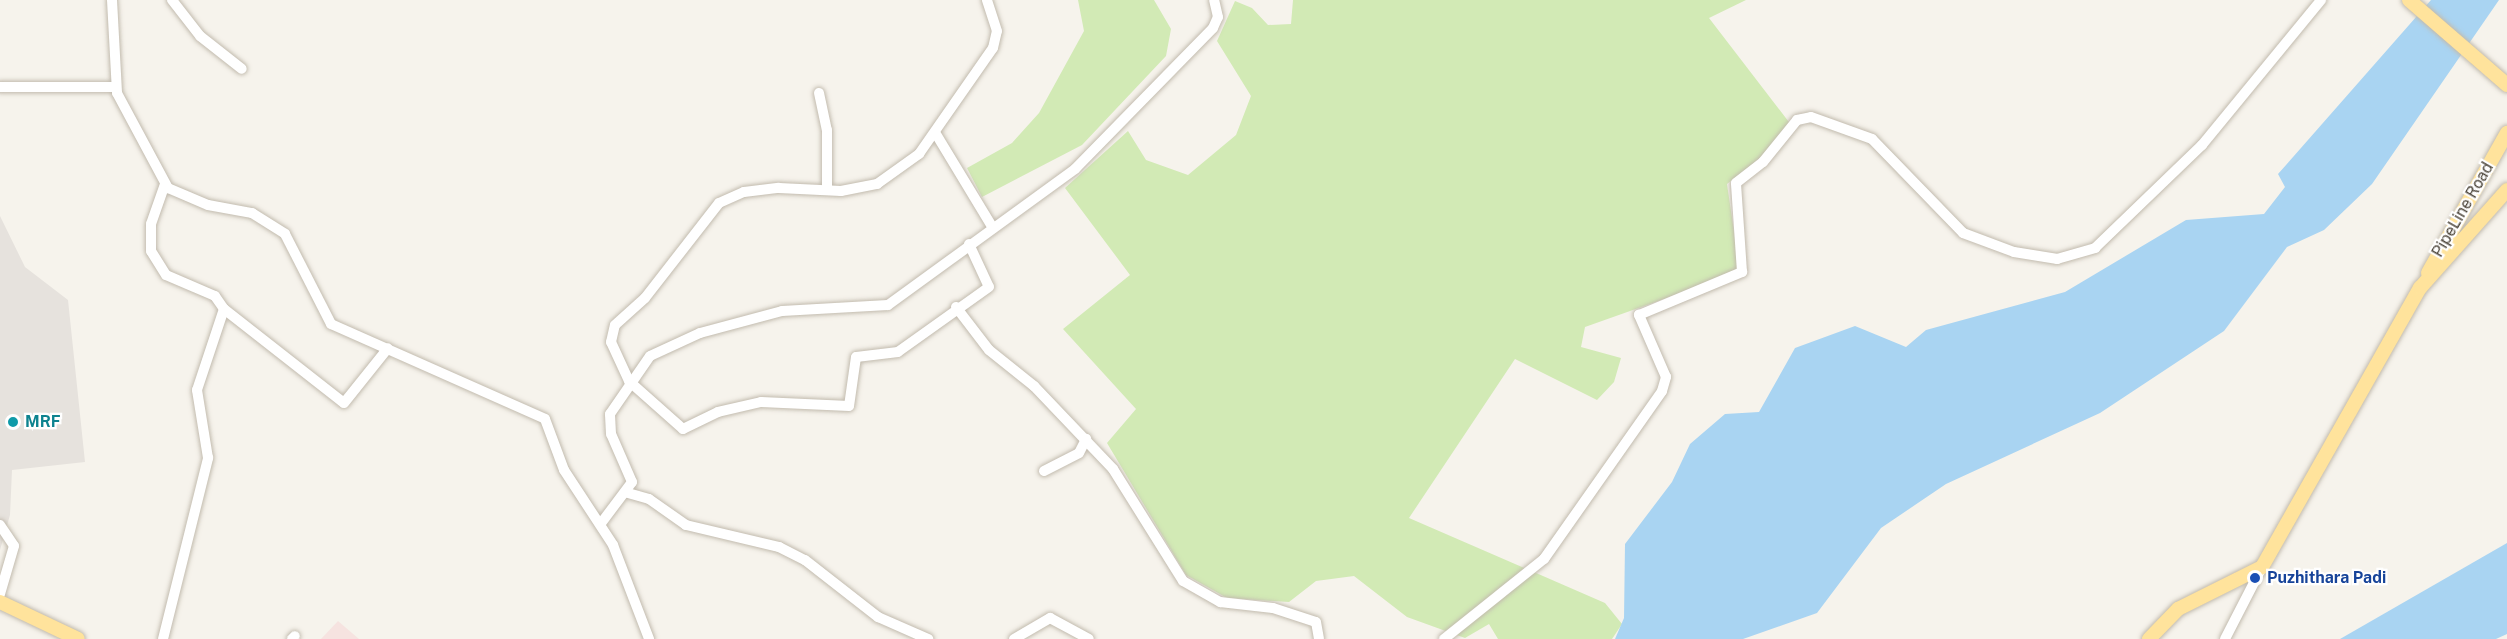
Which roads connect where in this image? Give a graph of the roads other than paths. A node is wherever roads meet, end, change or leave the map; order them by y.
1 (112, 0) edge
2 (172, 0) edge
3 (987, 0) edge
4 (1214, 0) edge
5 (2322, 0) edge
6 (2409, 0) edge
7 (242, 69) dead end
8 (2507, 85) edge
9 (0, 87) edge
10 (116, 87) junction
11 (819, 93) dead end
12 (2507, 133) edge
13 (936, 134) junction
14 (165, 184) junction
15 (827, 190) junction
16 (2507, 190) edge
17 (993, 228) junction
18 (969, 244) junction
19 (2420, 288) junction
20 (956, 307) junction
21 (224, 309) junction
22 (388, 348) junction
23 (629, 381) junction
24 (1086, 439) junction
25 (1044, 471) dead end
26 (628, 493) junction
27 (602, 522) junction
28 (0, 525) edge
29 (2262, 567) junction
30 (0, 594) edge
31 (0, 602) edge
32 (78, 639) edge
33 (163, 639) edge
34 (650, 639) edge
35 (928, 639) edge
36 (1014, 639) edge
37 (1089, 639) edge
38 (1319, 639) edge
39 (1444, 639) edge
40 (2150, 639) edge
41 (2225, 639) edge

1 - 10 street
2 - 7 street
3 - 13 street
4 - 17 street
5 - 39 street
6 - 8 main road
9 - 10 street
10 - 14 street
11 - 15 street
12 - 19 main road, PipeLine Road
13 - 15 street
13 - 17 street
14 - 21 street
14 - 22 street
15 - 23 street
16 - 19 main road
17 - 18 street
18 - 20 street
18 - 23 street
19 - 29 main road
20 - 23 street
20 - 24 street
21 - 22 street
21 - 33 street
22 - 27 street
23 - 26 street
24 - 25 street
24 - 38 street
26 - 27 street
26 - 35 street
27 - 34 street
28 - 30 street
29 - 40 main road
29 - 41 street
31 - 32 main road
36 - 37 street

